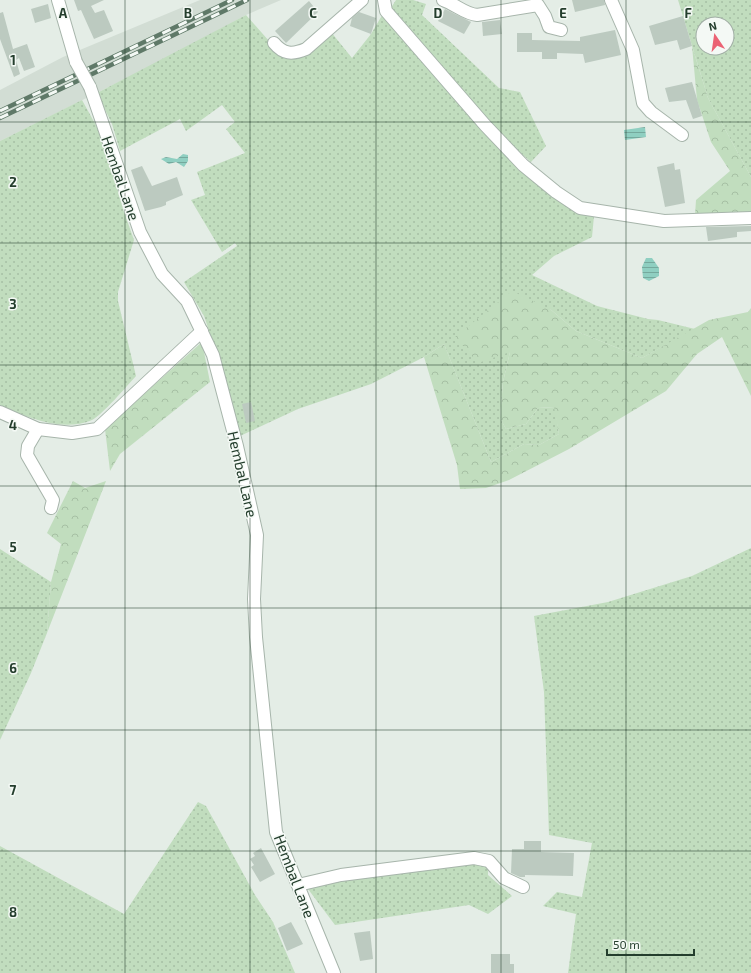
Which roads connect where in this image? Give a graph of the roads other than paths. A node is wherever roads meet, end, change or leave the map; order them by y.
1 (58, 0) edge
2 (362, 0) edge
3 (384, 0) edge
4 (443, 0) edge
5 (611, 0) edge
6 (561, 30) dead end
7 (274, 43) dead end
8 (682, 135) dead end
9 (751, 218) edge
10 (202, 331) junction
11 (0, 412) edge
12 (38, 429) junction
13 (50, 508) dead end
14 (298, 885) junction
15 (524, 887) dead end
16 (334, 973) edge

1 - 10 street, Hembal Lane, bridge
2 - 7 street
3 - 9 street
4 - 6 street
5 - 8 street
10 - 12 street
10 - 14 street, Hembal Lane
11 - 12 street
12 - 13 street
14 - 15 street
14 - 16 street, Hembal Lane

